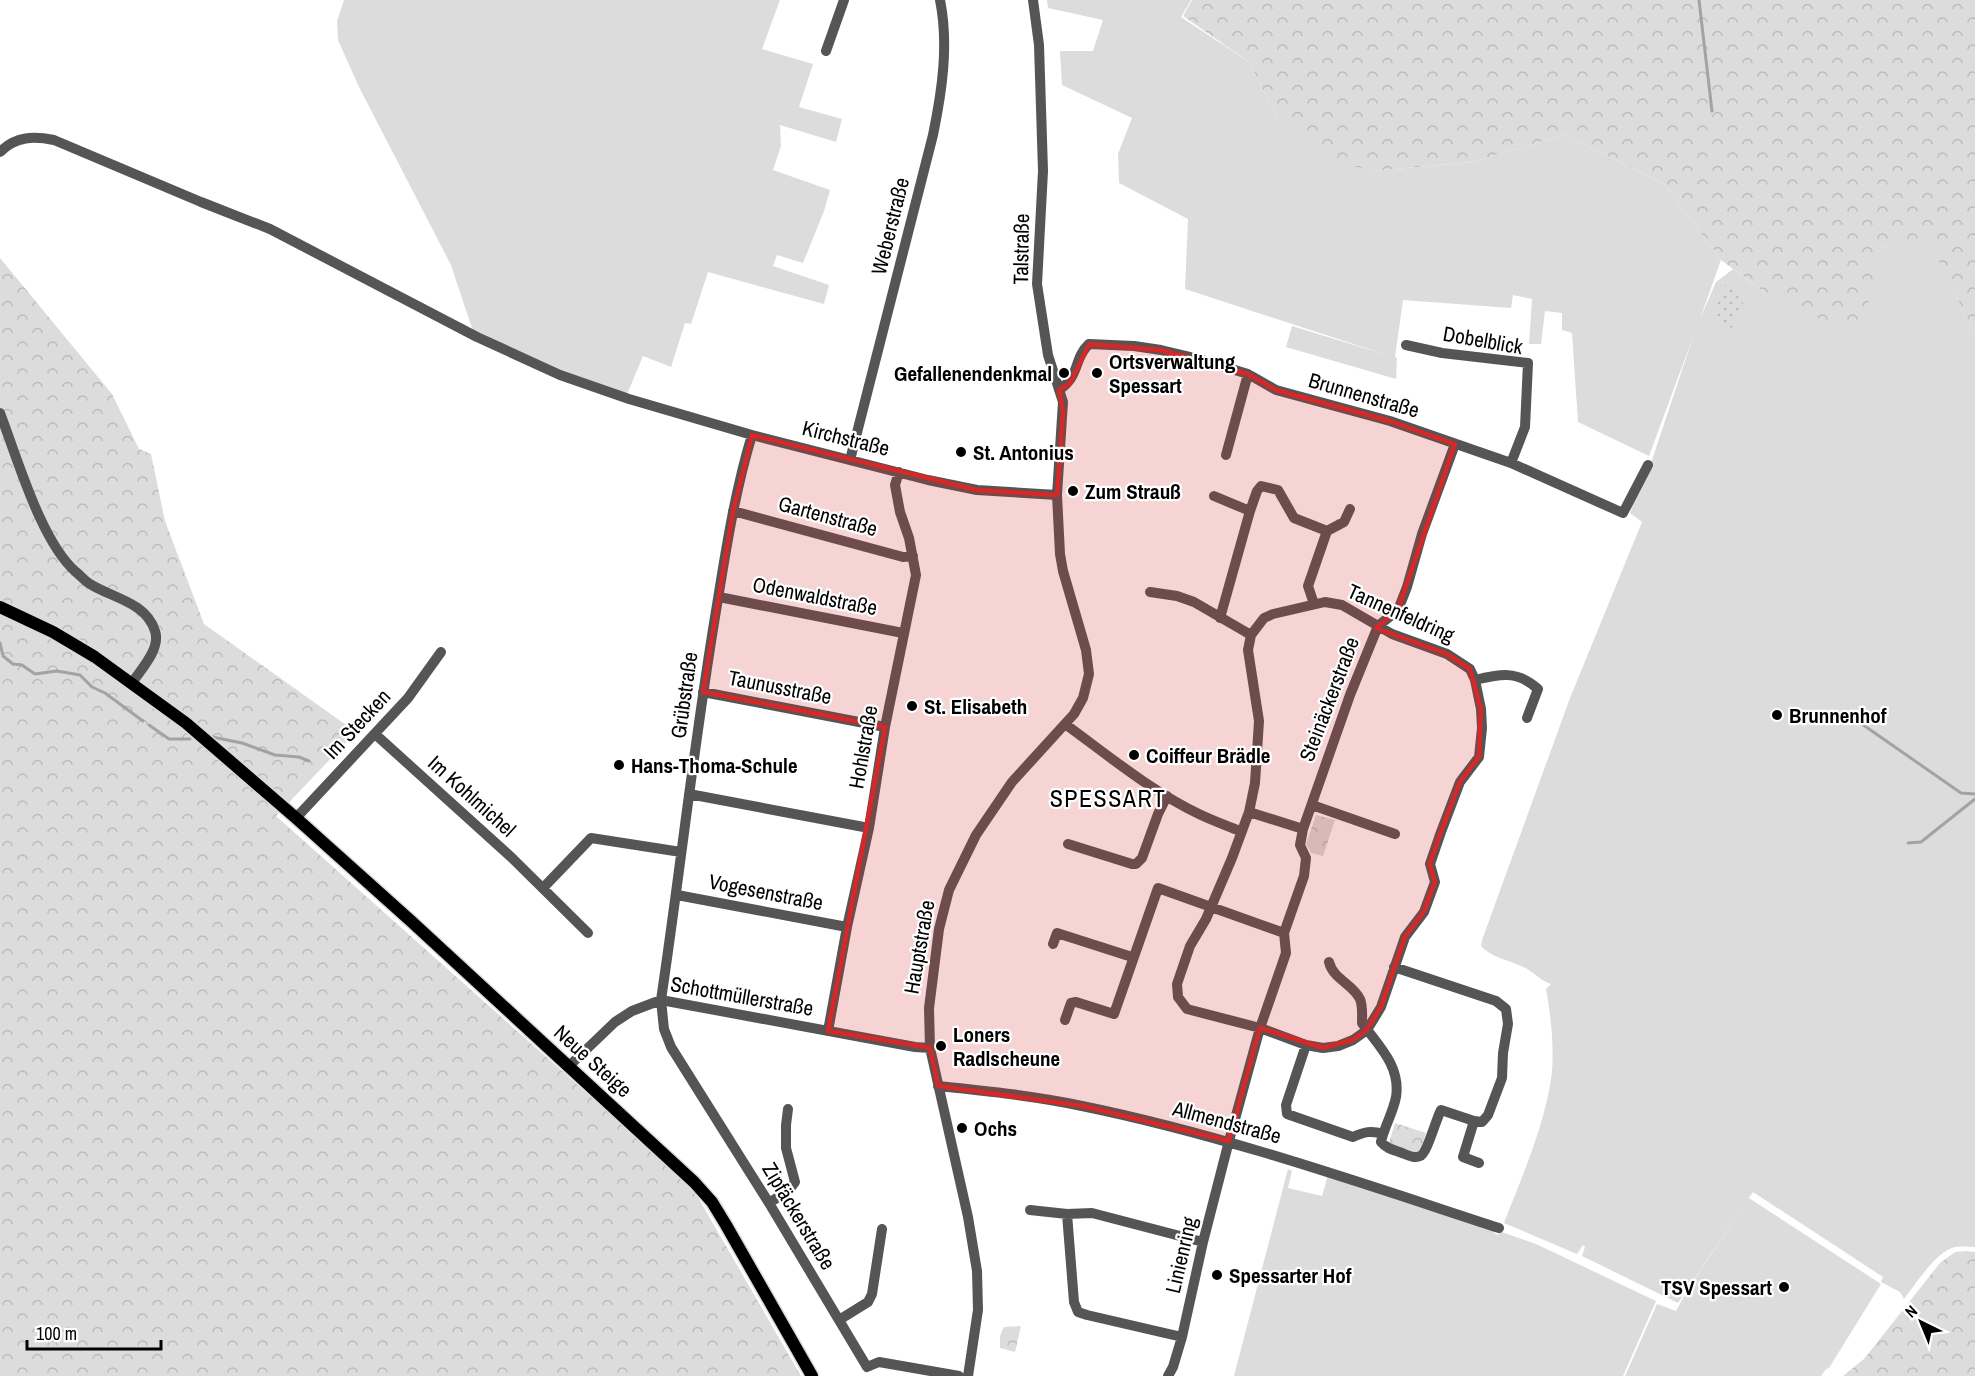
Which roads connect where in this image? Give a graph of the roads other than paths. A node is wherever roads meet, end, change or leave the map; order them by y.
1 (844, 0) edge
2 (940, 0) edge
3 (1033, 0) edge
4 (826, 51) dead end
5 (0, 152) edge
6 (1406, 345) dead end
7 (1248, 374) junction
8 (1059, 390) junction
9 (0, 413) edge
10 (752, 435) junction
11 (1455, 444) junction
12 (1226, 455) dead end
13 (850, 460) junction
14 (1512, 463) junction
15 (1648, 465) dead end
16 (899, 472) junction
17 (1057, 495) junction
18 (1214, 496) dead end
19 (1350, 509) dead end
20 (733, 511) junction
21 (1250, 511) junction
22 (1327, 531) junction
23 (913, 556) junction
24 (1150, 592) dead end
25 (718, 597) junction
26 (1314, 604) junction
27 (0, 607) edge
28 (1221, 618) junction
29 (1378, 626) junction
30 (903, 633) junction
31 (1251, 635) junction
32 (441, 652) dead end
33 (1475, 680) junction
34 (132, 683) junction
35 (703, 692) junction
36 (1527, 718) dead end
37 (1065, 724) junction
38 (885, 728) junction
39 (375, 734) junction
40 (689, 794) junction
41 (1167, 796) junction
42 (1312, 805) junction
43 (1249, 812) junction
44 (296, 818) junction
45 (869, 828) junction
46 (1303, 829) junction
47 (1240, 831) junction
48 (1395, 834) dead end
49 (1068, 844) dead end
50 (681, 852) junction
51 (543, 888) junction
52 (677, 895) junction
53 (1211, 906) junction
54 (847, 927) junction
55 (588, 933) dead end
56 (1284, 933) junction
57 (1053, 944) dead end
58 (1132, 957) junction
59 (1329, 962) dead end
60 (1395, 967) junction
61 (661, 1000) junction
62 (1065, 1020) dead end
63 (1260, 1028) junction
64 (1367, 1030) junction
65 (828, 1031) junction
66 (1306, 1045) junction
67 (930, 1048) junction
68 (569, 1066) junction
69 (938, 1086) junction
70 (788, 1109) dead end
71 (1474, 1121) junction
72 (1383, 1134) junction
73 (1229, 1141) junction
74 (1479, 1163) dead end
75 (769, 1203) junction
76 (1030, 1210) dead end
77 (1067, 1214) junction
78 (1498, 1228) dead end
79 (882, 1229) dead end
80 (1203, 1242) junction
81 (839, 1320) junction
82 (1182, 1337) junction
83 (869, 1372) edge
84 (812, 1376) edge
85 (959, 1376) edge
86 (968, 1376) edge
87 (1168, 1376) edge

1 - 4 street
2 - 13 street, Weberstraße
3 - 8 street, Talstraße
5 - 10 street, Kirchstraße
6 - 14 street, Dobelblick
7 - 8 street, Brunnenstraße
7 - 11 street, Brunnenstraße
7 - 12 street
8 - 17 street, Talstraße
9 - 34 street
10 - 13 street, Kirchstraße
10 - 20 street, Grübstraße
11 - 14 street, Brunnenstraße
11 - 29 street, Steinäckerstraße
13 - 16 street, Kirchstraße
14 - 15 street, Brunnenstraße
16 - 17 street, Kirchstraße
16 - 23 street, Hohlstraße
17 - 37 street, Hauptstraße
18 - 21 street
19 - 22 street
20 - 23 street, Gartenstraße
20 - 25 street, Grübstraße
21 - 22 street
21 - 28 street
22 - 26 street
23 - 30 street, Hohlstraße
24 - 28 street
25 - 30 street, Odenwaldstraße
25 - 35 street, Grübstraße
26 - 29 street, Tannenfeldring
26 - 31 street, Tannenfeldring
27 - 34 main road, Neue Steige
28 - 31 street
29 - 33 street, Tannenfeldring
29 - 42 street, Steinäckerstraße
30 - 38 street, Hohlstraße
31 - 43 street
32 - 39 street, Im Stecken
33 - 36 street
33 - 60 street
34 - 44 main road, Neue Steige
35 - 38 street, Taunusstraße
35 - 40 street, Grübstraße
37 - 41 street
37 - 67 street, Hauptstraße
38 - 45 street, Hohlstraße
39 - 44 street, Im Stecken
39 - 51 street, Im Kohlmichel
40 - 45 street
40 - 50 street, Grübstraße
41 - 47 street
41 - 49 street
42 - 46 street, Steinäckerstraße
42 - 48 street
43 - 46 street
43 - 47 street
44 - 68 main road, Neue Steige
45 - 54 street, Hohlstraße
46 - 56 street, Steinäckerstraße
47 - 53 street
50 - 51 street
50 - 52 street, Grübstraße
51 - 55 street, Im Kohlmichel
52 - 54 street, Vogesenstraße
52 - 61 street, Grübstraße
53 - 56 street
53 - 58 street
53 - 63 street
54 - 65 street, Hohlstraße
56 - 63 street, Steinäckerstraße
57 - 58 street
58 - 62 street
59 - 64 street
60 - 64 street
60 - 71 street
61 - 65 street, Schottmüllerstraße
61 - 68 street, Schottmüllerstraße
61 - 75 street, Zipfäckerstraße
63 - 66 street
63 - 73 street, Steinäckerstraße
64 - 66 street
64 - 72 street
65 - 67 street, Schottmüllerstraße
66 - 72 street
67 - 69 street, Hauptstraße
68 - 84 main road, Neue Steige
69 - 73 street, Allmendstraße
69 - 86 street, Hauptstraße
70 - 75 street
71 - 72 street
71 - 74 street
73 - 78 street, Allmendstraße
73 - 80 street, Linienring
75 - 81 street, Zipfäckerstraße
76 - 77 street
77 - 80 street
77 - 82 street
79 - 81 street
80 - 82 street, Linienring
81 - 83 street, Zipfäckerstraße
82 - 87 street, Linienring
83 - 85 street, Zipfäckerstraße

